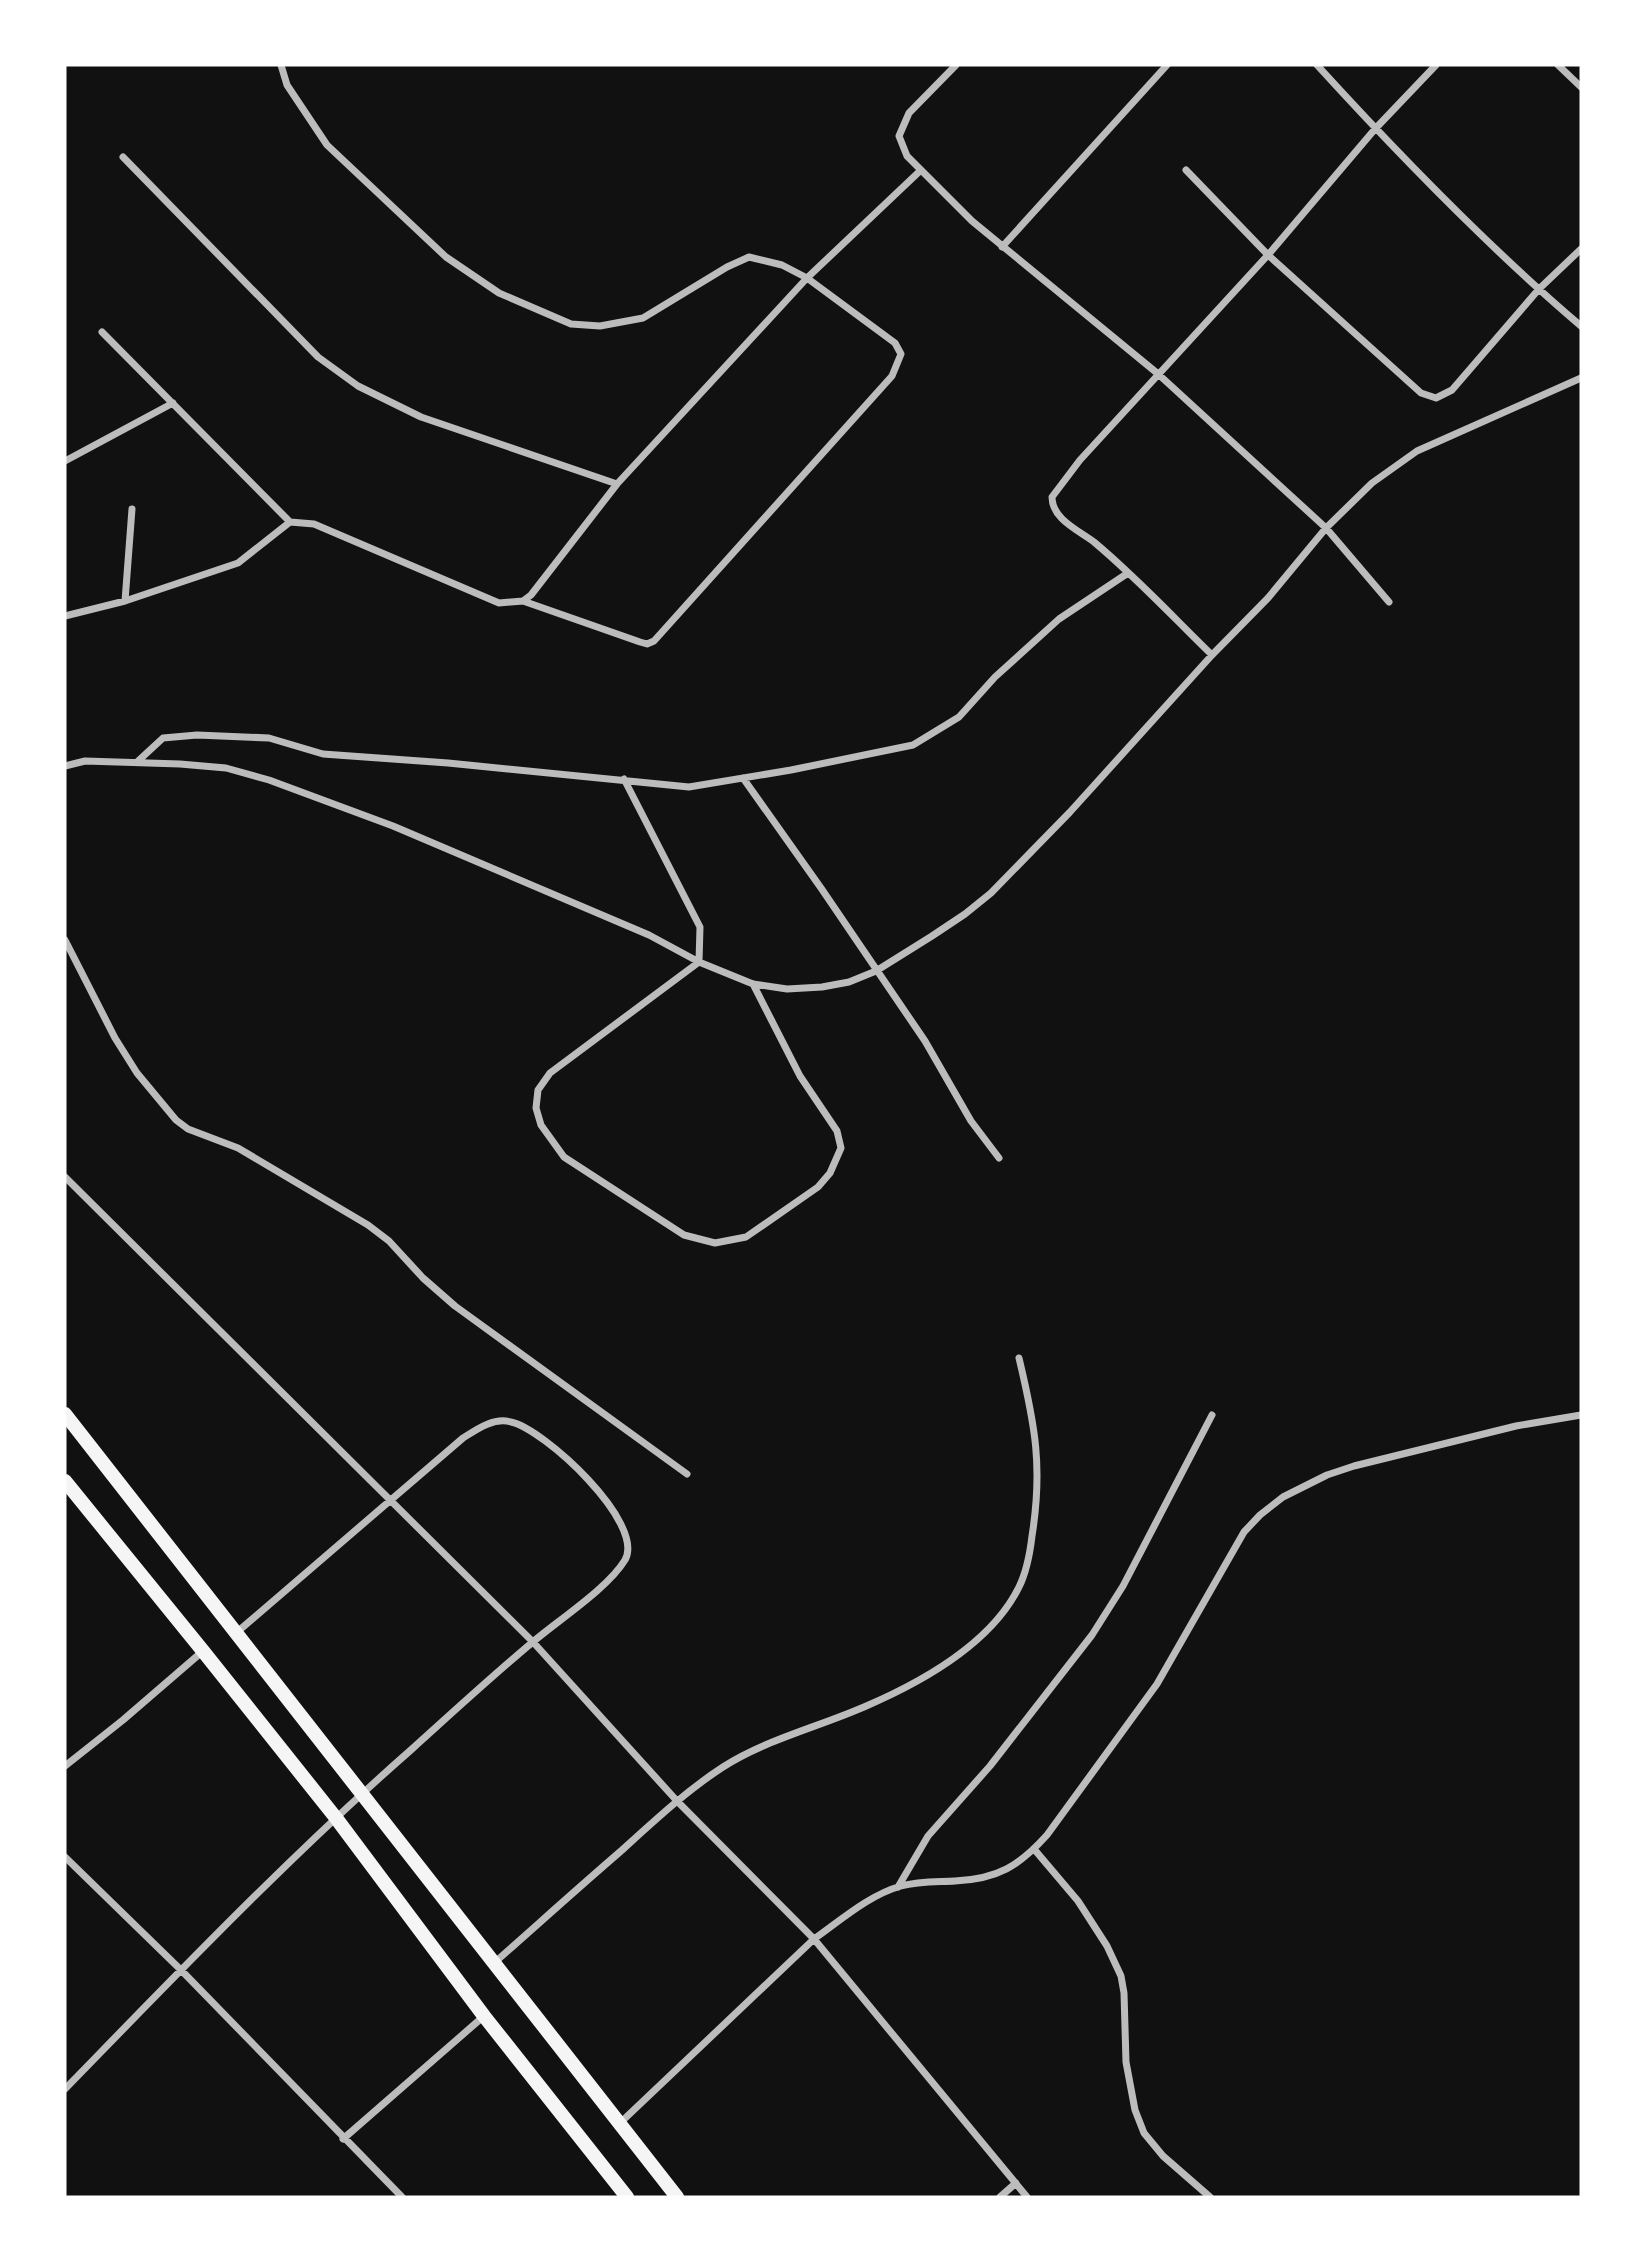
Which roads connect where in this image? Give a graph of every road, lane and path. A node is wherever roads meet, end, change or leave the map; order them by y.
1 (281, 65) edge
2 (956, 65) edge
3 (1167, 65) edge
4 (1317, 65) edge
5 (1436, 65) edge
6 (1558, 65) edge
7 (1581, 87) edge
8 (1376, 129) junction
9 (123, 157) dead end
10 (921, 170) junction
11 (1186, 170) dead end
12 (1002, 247) junction
13 (1581, 249) edge
14 (1268, 255) junction
15 (807, 278) junction
16 (1539, 289) junction
17 (1581, 326) edge
18 (102, 332) dead end
19 (1157, 373) junction
20 (1581, 378) edge
21 (173, 403) junction
22 (65, 461) edge
23 (617, 484) junction
24 (132, 509) dead end
25 (290, 522) junction
26 (1325, 528) junction
27 (1128, 573) junction
28 (125, 601) junction
29 (523, 601) junction
30 (1389, 602) dead end
31 (65, 616) edge
32 (1212, 655) junction
33 (137, 762) junction
34 (65, 766) edge
35 (743, 778) junction
36 (624, 779) junction
37 (65, 940) edge
38 (699, 962) junction
39 (876, 971) junction
40 (753, 984) junction
41 (999, 1158) dead end
42 (65, 1177) edge
43 (1019, 1358) dead end
44 (65, 1414) edge
45 (1212, 1415) dead end
46 (1581, 1415) edge
47 (687, 1474) dead end
48 (65, 1481) edge
49 (390, 1501) junction
50 (236, 1633) junction
51 (533, 1642) junction
52 (203, 1651) junction
53 (65, 1766) edge
54 (362, 1793) junction
55 (677, 1801) junction
56 (336, 1818) junction
57 (1034, 1849) junction
58 (65, 1857) edge
59 (898, 1887) junction
60 (814, 1939) junction
61 (494, 1964) junction
62 (181, 1970) junction
63 (484, 2016) junction
64 (65, 2089) edge
65 (619, 2124) junction
66 (343, 2139) junction
67 (1016, 2183) junction
68 (402, 2197) edge
69 (627, 2197) edge
70 (677, 2197) edge
71 (1000, 2197) edge
72 (1027, 2197) edge
73 (1210, 2197) edge

1 - 15 street
2 - 10 street
3 - 12 street
4 - 8 street
5 - 8 street
6 - 7 street
8 - 14 street
8 - 16 street
9 - 23 street
10 - 12 street
10 - 15 street
11 - 14 street
12 - 19 street
13 - 16 street
14 - 16 street
14 - 19 street
15 - 23 street
15 - 29 street
16 - 17 street
18 - 21 street
19 - 26 street
19 - 27 street
20 - 26 street
21 - 22 street
21 - 25 street
23 - 29 street
24 - 28 street
25 - 28 street
25 - 29 street
26 - 30 street
26 - 32 street
27 - 32 street
27 - 35 street
28 - 31 street
32 - 39 street
33 - 34 street
33 - 36 street
33 - 38 street
35 - 36 street
35 - 39 street
36 - 38 street
37 - 47 street
38 - 40 street
38 - 40 street
39 - 40 street
39 - 41 street
42 - 49 street
43 - 55 street
44 - 50 main road
45 - 59 street
46 - 57 street
48 - 52 main road
49 - 50 street
49 - 51 street
49 - 51 street
50 - 54 main road
51 - 54 street
51 - 55 street
52 - 53 street
52 - 56 main road
54 - 56 street
54 - 61 main road
55 - 60 street
55 - 61 street
56 - 62 street
56 - 63 main road
57 - 59 street
57 - 73 street
58 - 62 street
59 - 60 street
60 - 65 street
60 - 67 street
61 - 65 main road
62 - 64 street
62 - 66 street
63 - 66 street
63 - 69 main road
65 - 70 main road
66 - 68 street
67 - 71 street
67 - 72 street

